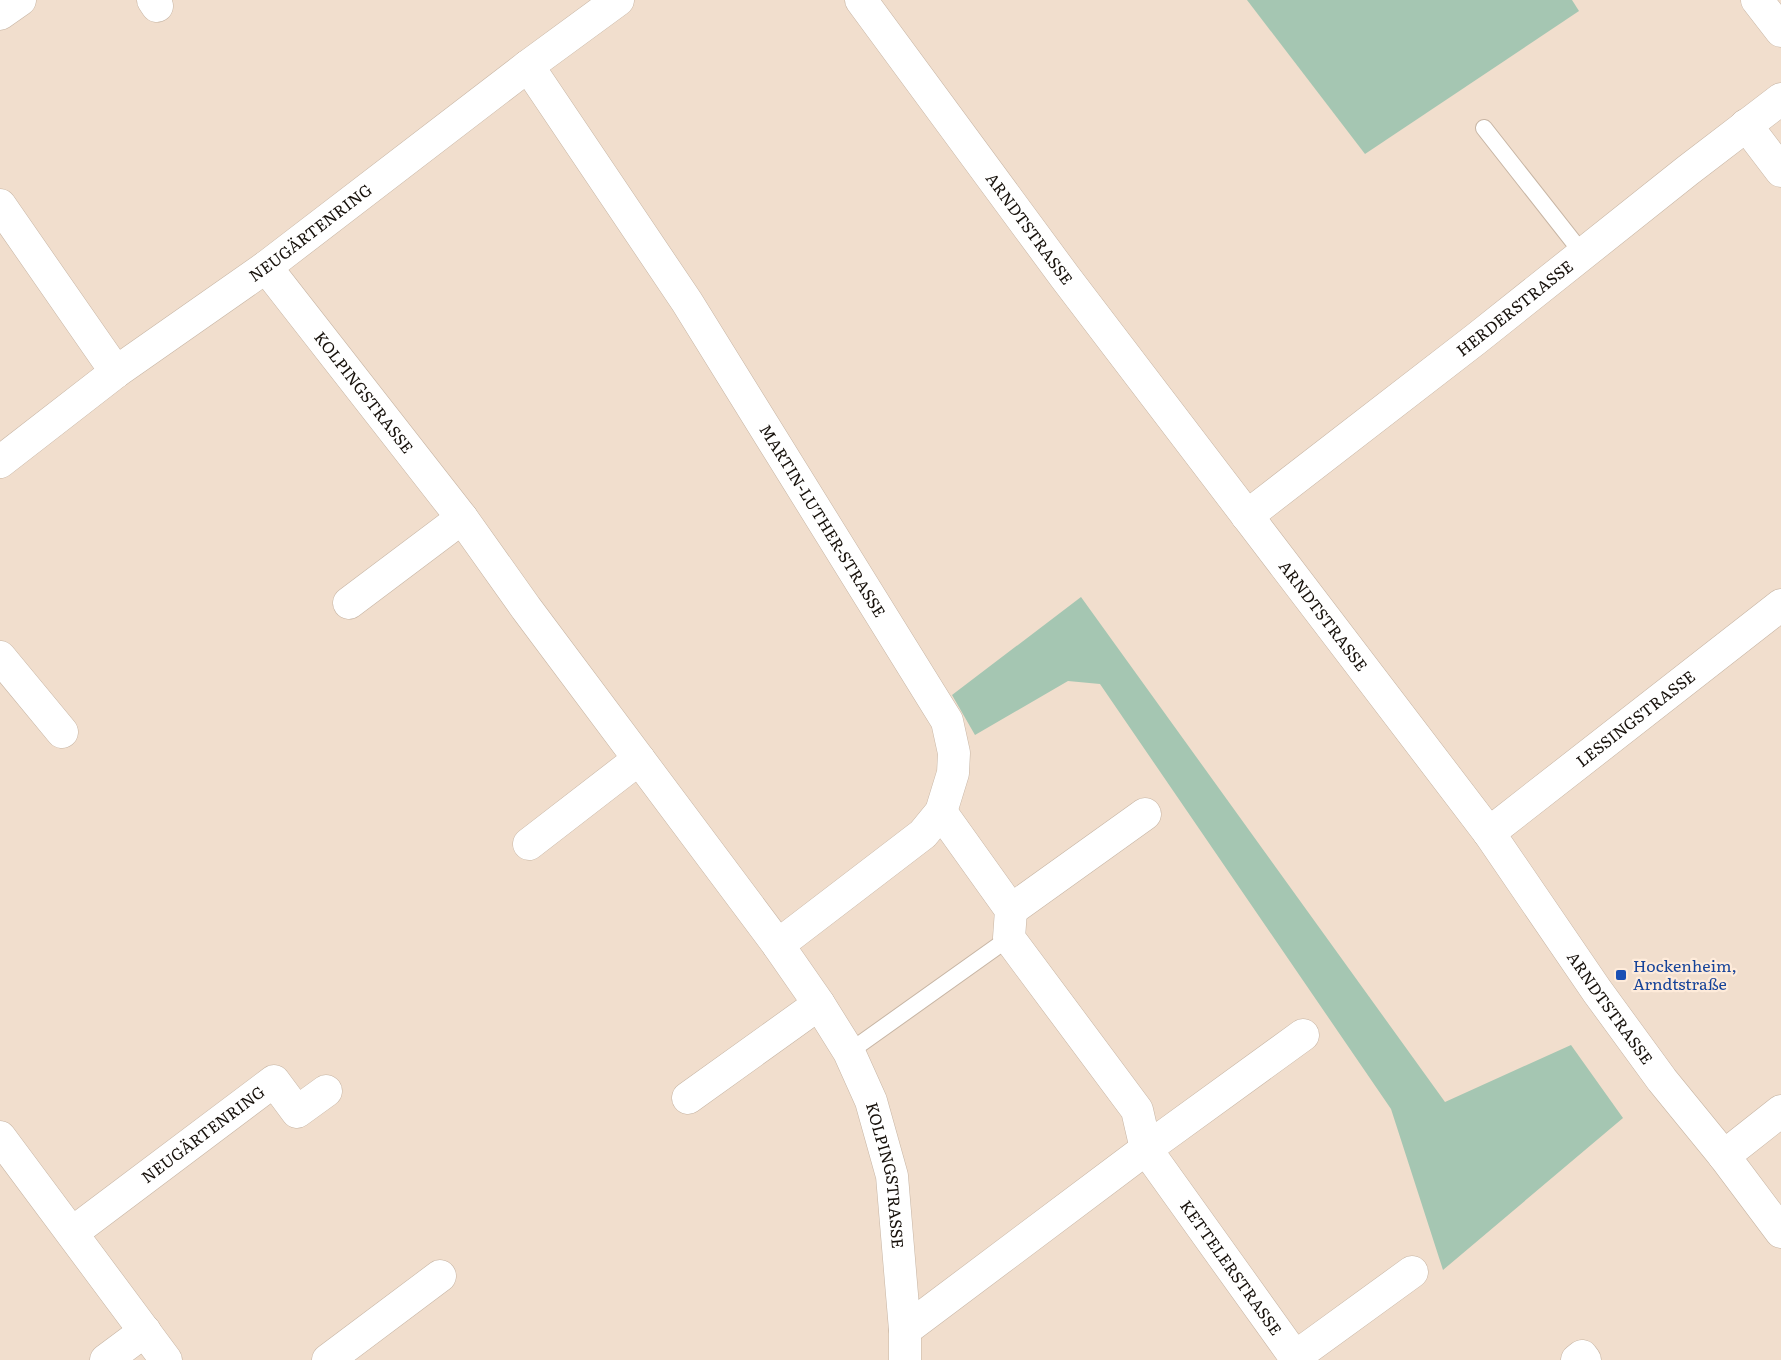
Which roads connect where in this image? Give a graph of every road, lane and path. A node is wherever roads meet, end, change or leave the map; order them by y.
1 (20, 0) edge
2 (618, 0) edge
3 (861, 0) edge
4 (1757, 0) edge
5 (0, 14) edge
6 (1781, 31) edge
7 (528, 66) junction
8 (1781, 99) edge
9 (1746, 125) junction
10 (1484, 128) dead end
11 (1781, 171) edge
12 (0, 205) edge
13 (1582, 254) junction
14 (266, 267) junction
15 (116, 372) junction
16 (0, 462) edge
17 (1247, 516) junction
18 (462, 519) junction
19 (349, 603) dead end
20 (1781, 605) edge
21 (0, 657) edge
22 (62, 732) dead end
23 (639, 759) junction
24 (941, 812) junction
25 (1144, 814) dead end
26 (1489, 833) junction
27 (529, 844) dead end
28 (1010, 924) junction
29 (778, 945) junction
30 (819, 1004) junction
31 (1303, 1035) dead end
32 (849, 1053) junction
33 (326, 1091) dead end
34 (688, 1098) dead end
35 (1781, 1112) edge
36 (0, 1137) edge
37 (1146, 1149) junction
38 (1724, 1156) junction
39 (1781, 1232) edge
40 (72, 1233) junction
41 (1412, 1272) dead end
42 (440, 1276) dead end
43 (145, 1331) junction
44 (905, 1345) edge
45 (1294, 1359) edge
46 (106, 1360) edge
47 (166, 1360) edge
48 (328, 1360) edge
49 (1577, 1360) edge
50 (1585, 1360) edge

1 - 5 street
2 - 7 street, NEUGÄRTENRING
3 - 17 street, ARNDTSTRASSE
4 - 6 street
7 - 14 street, NEUGÄRTENRING
7 - 24 street, MARTIN-LUTHER-STRASSE
8 - 9 street, HERDERSTRASSE
9 - 11 street
9 - 13 street, HERDERSTRASSE
10 - 13 lane
12 - 15 street
13 - 17 street, HERDERSTRASSE
14 - 15 street, NEUGÄRTENRING
14 - 18 street, KOLPINGSTRASSE
15 - 16 street, NEUGÄRTENRING
17 - 26 street, ARNDTSTRASSE
18 - 19 street
18 - 23 street, KOLPINGSTRASSE
20 - 26 street, LESSINGSTRASSE
21 - 22 street
23 - 27 street
23 - 29 street, KOLPINGSTRASSE
24 - 28 street, KETTELERSTRASSE
24 - 29 street, MARTIN-LUTHER-STRASSE
25 - 28 street
26 - 38 street, ARNDTSTRASSE
28 - 32 lane
28 - 37 street, KETTELERSTRASSE
29 - 30 street, KOLPINGSTRASSE
30 - 32 street, KOLPINGSTRASSE
30 - 34 street
31 - 37 street
32 - 44 street, KOLPINGSTRASSE
33 - 40 street, NEUGÄRTENRING
35 - 38 street
36 - 40 street
37 - 44 street
37 - 45 street, KETTELERSTRASSE
38 - 39 street, ARNDTSTRASSE
40 - 43 street
41 - 45 street, KETTELERSTRASSE
42 - 48 street
43 - 46 street
43 - 47 street
49 - 50 street

